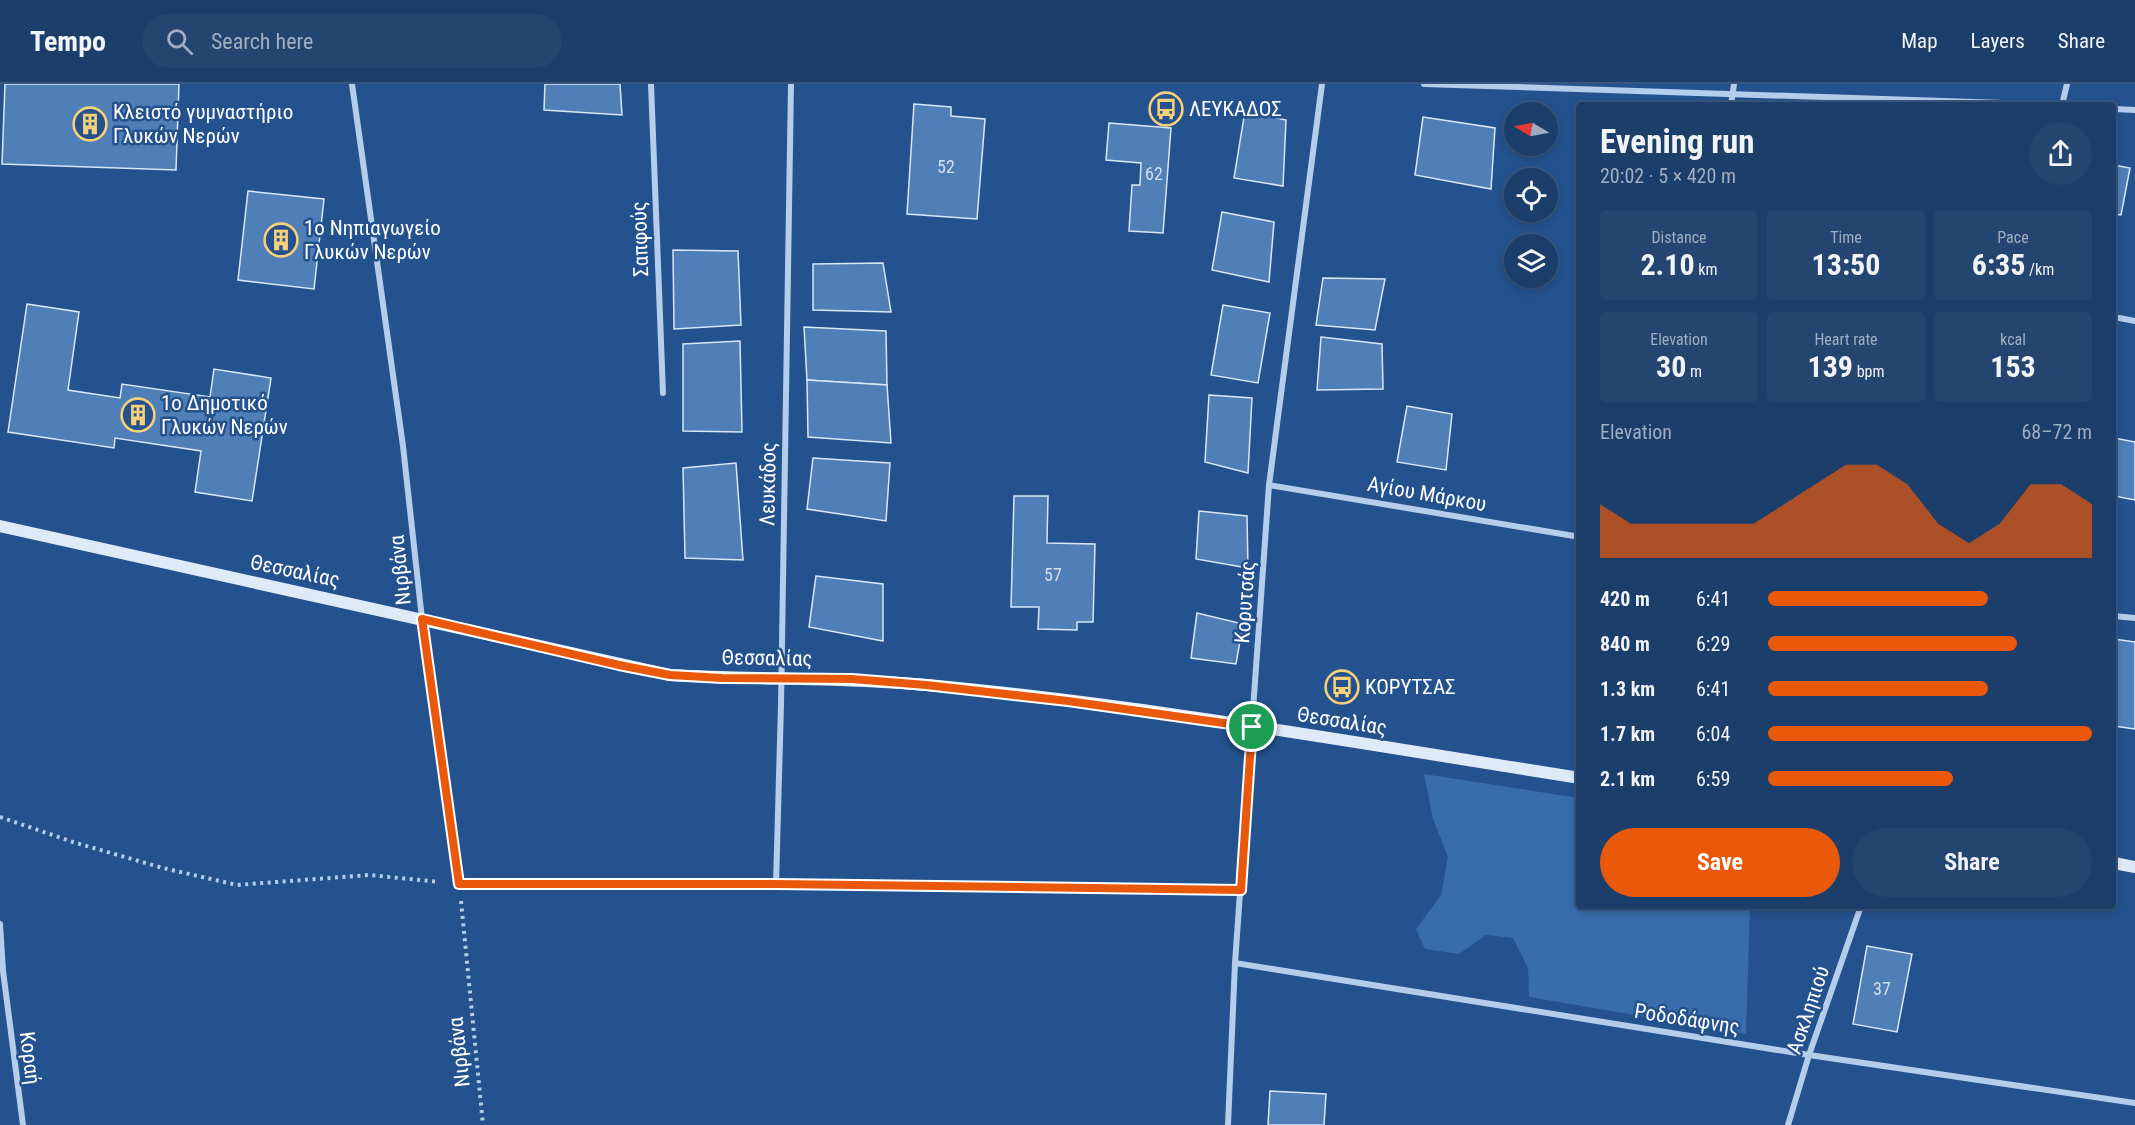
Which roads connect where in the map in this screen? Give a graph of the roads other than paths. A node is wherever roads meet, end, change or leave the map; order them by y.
1 (351, 84) edge
2 (651, 84) edge
3 (791, 84) edge
4 (1322, 84) edge
5 (1424, 84) edge
6 (1734, 84) edge
7 (2067, 84) edge
8 (1732, 95) junction
9 (1731, 102) edge
10 (1964, 102) edge
11 (2064, 102) edge
12 (2116, 109) edge
13 (2135, 110) edge
14 (2116, 317) edge
15 (2135, 321) edge
16 (663, 393) dead end
17 (1269, 485) junction
18 (0, 526) edge
19 (1576, 536) edge
20 (2116, 616) edge
21 (2135, 618) edge
22 (422, 619) junction
23 (781, 678) junction
24 (1252, 727) junction
25 (1576, 777) edge
26 (2116, 863) edge
27 (2135, 867) edge
28 (776, 884) junction
29 (1241, 890) junction
30 (1860, 909) edge
31 (0, 924) edge
32 (1235, 963) junction
33 (1809, 1056) junction
34 (2135, 1103) edge
35 (23, 1125) edge
36 (1228, 1125) edge
37 (1788, 1125) edge

1 - 22 street, Νιρβάνα
2 - 16 street, Σαπφούς
3 - 23 street, Λευκάδος
4 - 17 street, Κορυτσάς
5 - 8 street
6 - 8 street
7 - 11 street
8 - 9 street
8 - 10 street
12 - 13 street
14 - 15 street
17 - 19 street, Αγίου Μάρκου
17 - 24 street, Κορυτσάς
18 - 22 street, Θεσσαλίας
20 - 21 street
22 - 23 street, Θεσσαλίας
22 - 28 street, Νιρβάνα
23 - 24 street, Θεσσαλίας
23 - 28 street, Λευκάδος
24 - 25 street, Θεσσαλίας
24 - 29 street, Κορυτσάς
26 - 27 street
28 - 29 street
29 - 32 street, Κορυτσάς
30 - 33 street, Ασκληπιού
31 - 35 street, Κοραή
32 - 33 street, Ροδοδάφνης
32 - 36 street, Κορυτσάς
33 - 34 street, Ροδοδάφνης
33 - 37 street, Ασκληπιού

